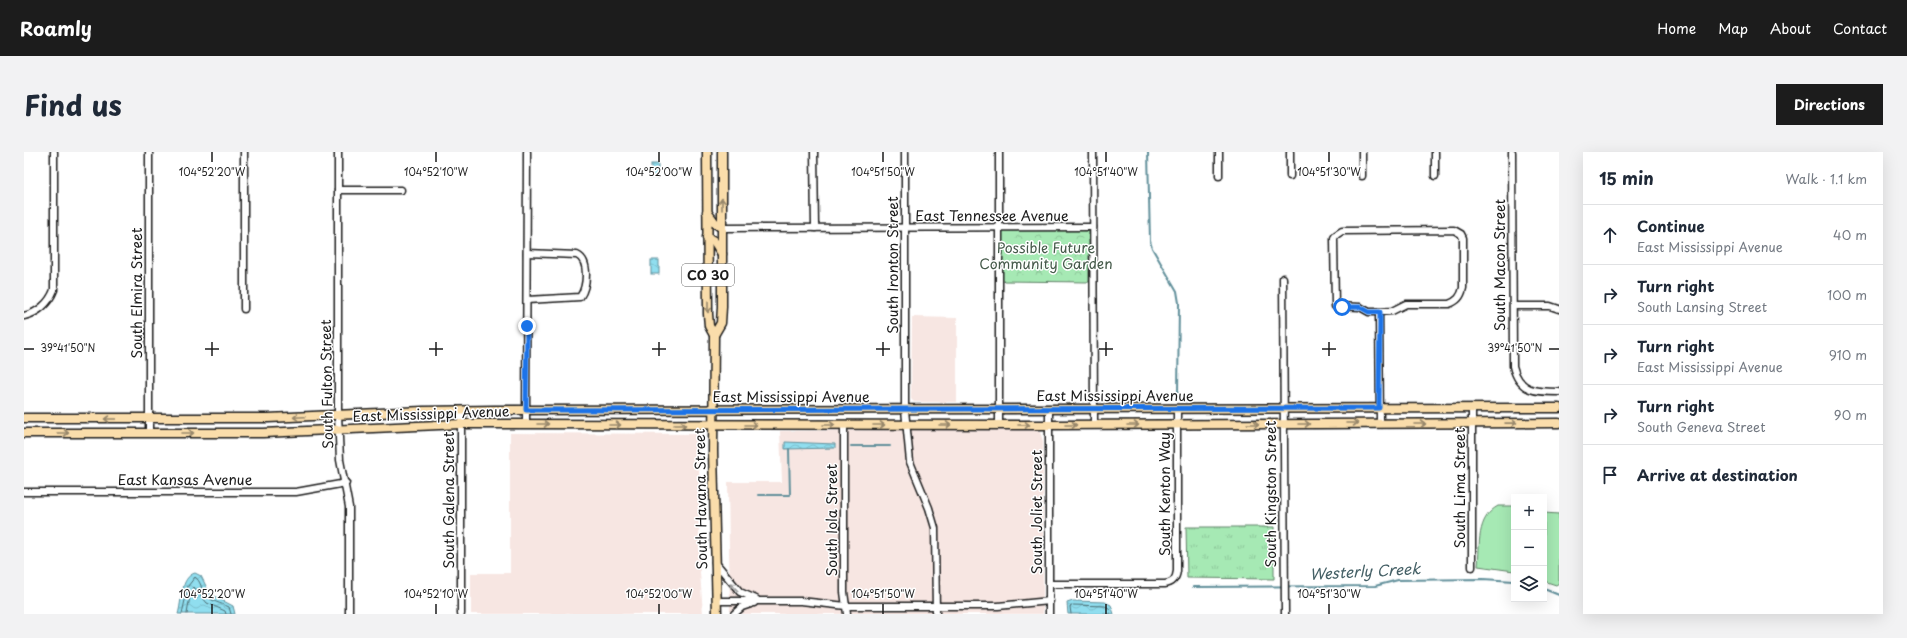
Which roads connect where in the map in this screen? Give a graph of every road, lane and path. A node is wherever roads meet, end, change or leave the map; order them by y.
1 (54, 152) edge
2 (149, 152) edge
3 (244, 152) edge
4 (338, 152) edge
5 (527, 152) edge
6 (707, 152) edge
7 (715, 152) edge
8 (814, 152) edge
9 (905, 152) edge
10 (999, 152) edge
11 (1093, 152) edge
12 (1219, 152) edge
13 (1290, 152) edge
14 (1362, 152) edge
15 (1435, 152) edge
16 (1512, 152) edge
17 (722, 156) edge
18 (1219, 176) dead end
19 (1290, 176) dead end
20 (1362, 176) dead end
21 (1435, 176) dead end
22 (338, 190) junction
23 (401, 190) dead end
24 (707, 212) junction
25 (1093, 227) junction
26 (722, 228) junction
27 (815, 228) junction
28 (905, 228) junction
29 (999, 228) junction
30 (707, 237) junction
31 (527, 253) junction
32 (723, 257) junction
33 (1283, 278) dead end
34 (527, 300) junction
35 (1512, 306) junction
36 (244, 309) dead end
37 (1559, 309) edge
38 (1380, 312) junction
39 (24, 316) edge
40 (714, 335) junction
41 (1559, 392) edge
42 (1283, 408) junction
43 (1379, 408) junction
44 (1472, 408) junction
45 (1559, 408) edge
46 (999, 409) junction
47 (1049, 409) junction
48 (1094, 409) junction
49 (1177, 409) junction
50 (461, 410) junction
51 (526, 410) junction
52 (712, 410) junction
53 (905, 410) junction
54 (338, 415) junction
55 (24, 418) edge
56 (149, 418) junction
57 (1380, 423) junction
58 (1559, 423) edge
59 (461, 424) junction
60 (526, 424) junction
61 (1177, 424) junction
62 (1283, 424) junction
63 (1472, 424) junction
64 (712, 425) junction
65 (844, 425) junction
66 (906, 425) junction
67 (999, 425) junction
68 (1049, 425) junction
69 (1094, 425) junction
70 (338, 430) junction
71 (24, 433) edge
72 (149, 433) junction
73 (346, 483) junction
74 (24, 492) edge
75 (715, 562) junction
76 (1472, 567) dead end
77 (1050, 584) junction
78 (717, 601) junction
79 (761, 601) junction
80 (1050, 601) junction
81 (846, 606) junction
82 (936, 606) junction
83 (349, 614) edge
84 (461, 614) edge
85 (717, 614) edge
86 (734, 614) edge
87 (847, 614) edge
88 (936, 614) edge
89 (1049, 614) edge
90 (1285, 614) edge

1 - 39 street
2 - 56 street, South Elmira Street
3 - 36 street
4 - 22 street, South Fulton Street
5 - 31 street
6 - 24 main road, South Havana Street / CO 30
7 - 17 main road
8 - 27 street
9 - 28 street, South Ironton Street
10 - 29 street
11 - 25 street
12 - 18 street
13 - 19 street
14 - 20 street
15 - 21 street
16 - 35 street, South Macon Street
26 -> 17 main road, South Havana Street / CO 30
22 - 23 street
22 - 54 street, South Fulton Street
24 - 26 main road
24 - 30 main road, South Havana Street / CO 30
25 - 29 street, East Tennessee Avenue
25 - 48 street
26 - 27 street, East Tennessee Avenue
26 - 32 main road, South Havana Street / CO 30
27 - 28 street, East Tennessee Avenue
28 - 29 street, East Tennessee Avenue
28 - 53 street, South Ironton Street
29 - 46 street
30 - 32 main road
30 -> 40 main road, South Havana Street / CO 30
31 - 34 street
31 - 34 street
32 - 40 main road, South Havana Street / CO 30
33 - 42 street, South Kingston Street
34 - 51 street
35 - 37 street
35 - 41 street, South Macon Street
38 - 38 street
38 - 43 street
40 - 52 main road, South Havana Street / CO 30
42 - 43 main road, East Mississippi Avenue
42 - 49 main road, East Mississippi Avenue
42 - 62 street, South Kingston Street
43 - 44 main road, East Mississippi Avenue
43 - 57 street
44 - 45 main road, East Mississippi Avenue
44 - 63 street, South Lima Street
46 - 47 main road, East Mississippi Avenue
46 - 53 main road, East Mississippi Avenue
46 - 67 street
47 - 48 main road, East Mississippi Avenue
47 - 68 street, South Joliet Street
48 - 49 main road, East Mississippi Avenue
48 - 69 street
49 - 61 street, South Kenton Way
50 - 51 main road, East Mississippi Avenue
50 - 54 main road, East Mississippi Avenue
50 - 59 street, South Galena Street
51 - 52 main road, East Mississippi Avenue
51 - 60 street
52 - 53 main road, East Mississippi Avenue
52 - 64 main road, South Havana Street / CO 30
53 - 66 street, South Ironton Street
54 -> 56 main road, East Mississippi Avenue
54 - 70 street, South Fulton Street
56 -> 55 main road, East Mississippi Avenue
56 - 72 street, South Elmira Street
62 -> 57 main road, East Mississippi Avenue
57 -> 63 main road, East Mississippi Avenue
63 -> 58 main road, East Mississippi Avenue
59 - 60 main road, East Mississippi Avenue
59 - 70 main road, East Mississippi Avenue
59 - 84 street, South Galena Street
60 -> 64 main road, East Mississippi Avenue
61 -> 62 main road, East Mississippi Avenue
69 -> 61 main road, East Mississippi Avenue
61 - 77 street, South Kenton Way
62 - 90 street, South Kingston Street
63 - 76 street, South Lima Street
64 -> 65 main road, East Mississippi Avenue
64 - 75 main road, South Havana Street / CO 30
65 -> 66 main road, East Mississippi Avenue
65 - 81 street, South Iola Street
66 -> 67 main road, East Mississippi Avenue
66 - 82 street, South Ironton Street
67 -> 68 main road, East Mississippi Avenue
68 -> 69 main road, East Mississippi Avenue
68 - 77 street, South Joliet Street
72 -> 70 main road, East Mississippi Avenue
70 - 73 street, South Fulton Street
71 -> 72 main road, East Mississippi Avenue
73 - 74 street, East Kansas Avenue
73 - 83 street, South Fulton Street
75 - 78 main road, South Havana Street / CO 30
79 -> 75 street
77 - 80 street, South Joliet Street
78 - 79 street
78 - 85 main road, South Havana Street / CO 30
79 - 81 street
79 - 86 street
80 - 82 street
80 - 89 street, South Joliet Street
81 - 82 street
81 - 87 street, South Iola Street
82 - 88 street, South Ironton Street

